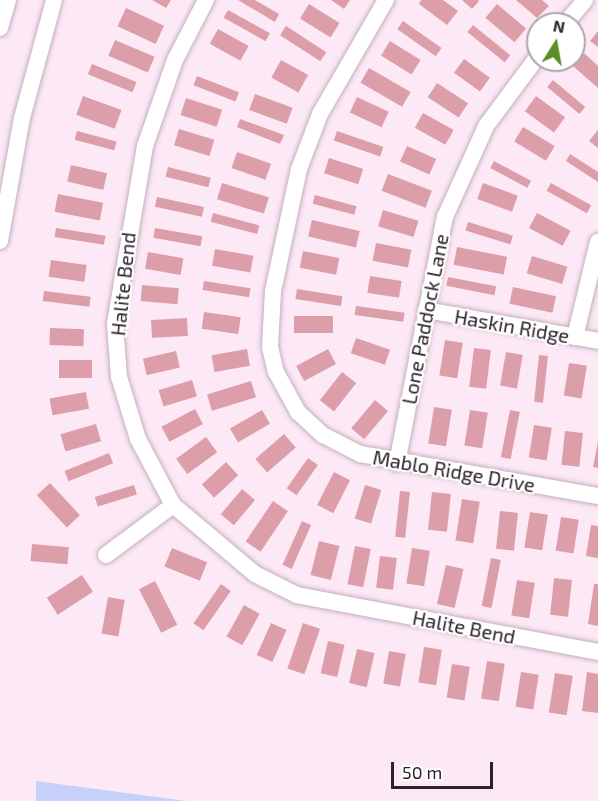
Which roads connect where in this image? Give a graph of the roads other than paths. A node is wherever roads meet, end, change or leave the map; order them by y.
1 (8, 0) edge
2 (54, 0) edge
3 (206, 0) edge
4 (386, 0) edge
5 (585, 0) edge
6 (575, 12) edge
7 (0, 28) edge
8 (527, 72) edge
9 (0, 241) edge
10 (598, 242) edge
11 (426, 310) junction
12 (574, 337) junction
13 (598, 341) edge
14 (397, 463) junction
15 (598, 496) edge
16 (173, 505) junction
17 (106, 555) dead end
18 (598, 652) edge

1 - 7 street
2 - 9 street
3 - 16 street, Halite Bend
4 - 14 street, Mablo Ridge Drive
5 - 6 street
8 - 11 street, Lone Paddock Lane
10 - 12 street
11 - 12 street, Haskin Ridge
11 - 14 street, Lone Paddock Lane
12 - 13 street, Haskin Ridge
14 - 15 street, Mablo Ridge Drive
16 - 17 street
16 - 18 street, Halite Bend

